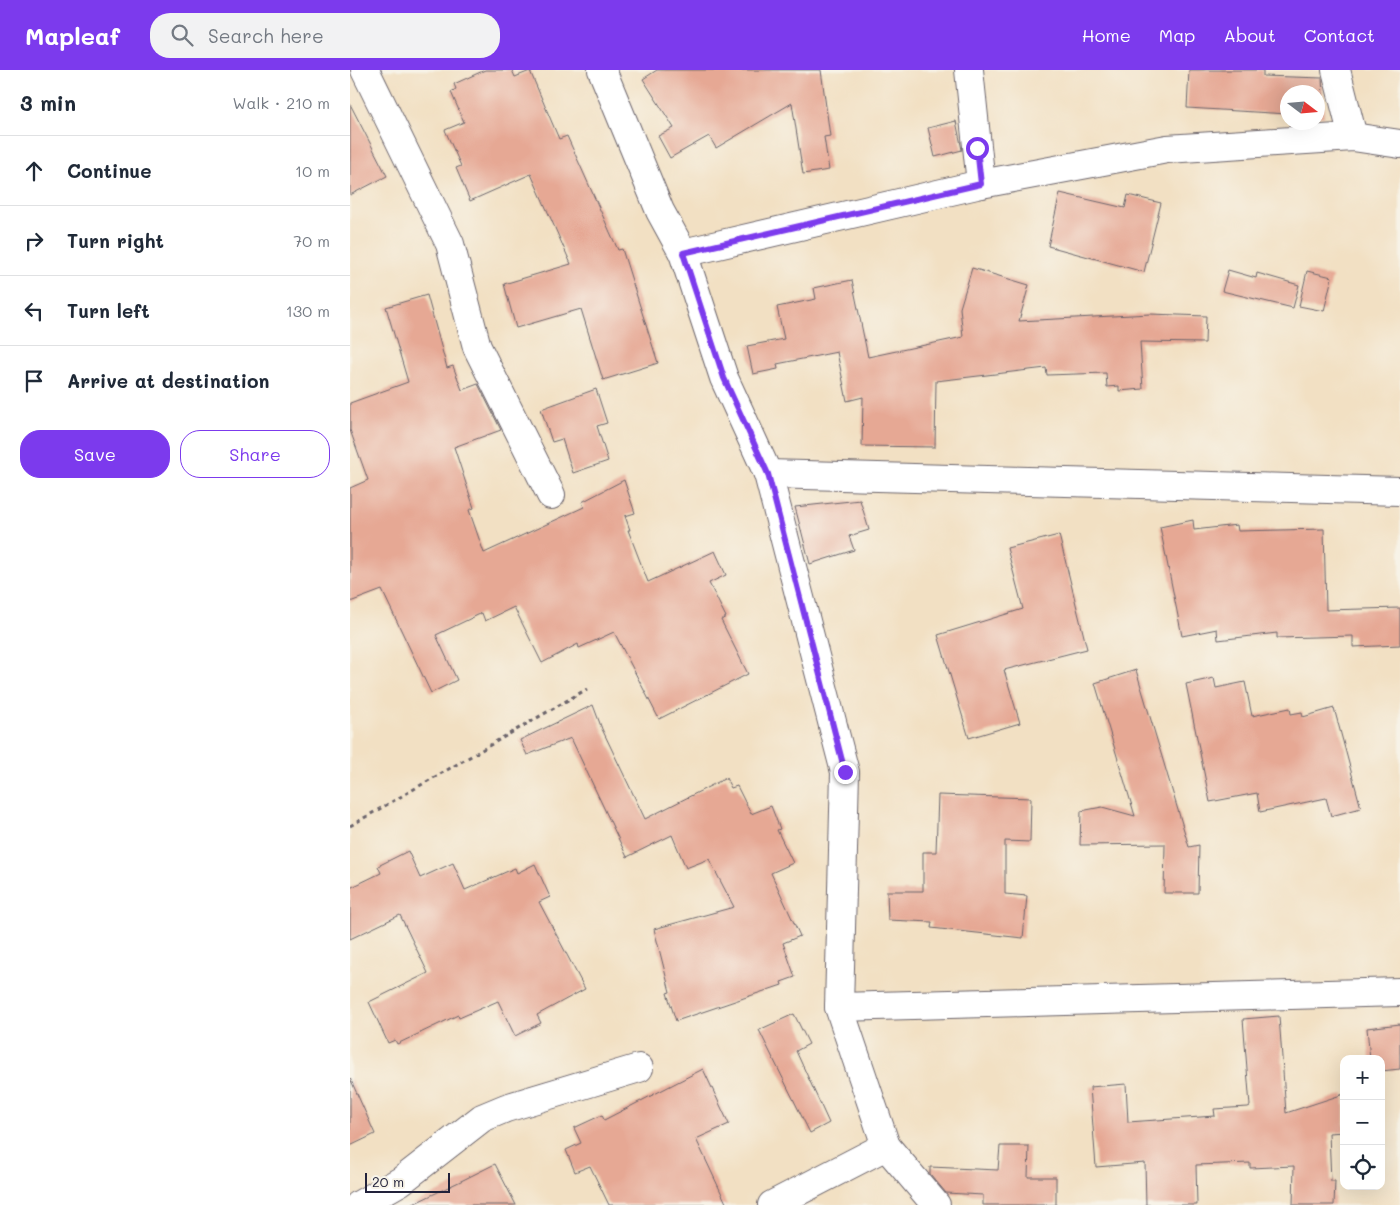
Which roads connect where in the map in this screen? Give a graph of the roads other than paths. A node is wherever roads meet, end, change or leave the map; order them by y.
1 (365, 70) edge
2 (602, 70) edge
3 (969, 70) edge
4 (1336, 70) edge
5 (1353, 137) junction
6 (1400, 144) edge
7 (981, 184) junction
8 (683, 253) junction
9 (768, 474) junction
10 (1400, 491) edge
11 (551, 495) dead end
12 (1400, 992) edge
13 (839, 1007) junction
14 (639, 1068) dead end
15 (886, 1146) junction
16 (359, 1205) edge
17 (772, 1205) edge
18 (936, 1205) edge

1 - 11 street
2 - 8 street
3 - 7 street
4 - 5 street
5 - 6 street
5 - 7 street
7 - 8 street
8 - 9 street
9 - 10 street
9 - 13 street
12 - 13 street
13 - 15 street
14 - 16 street
15 - 17 street
15 - 18 street

